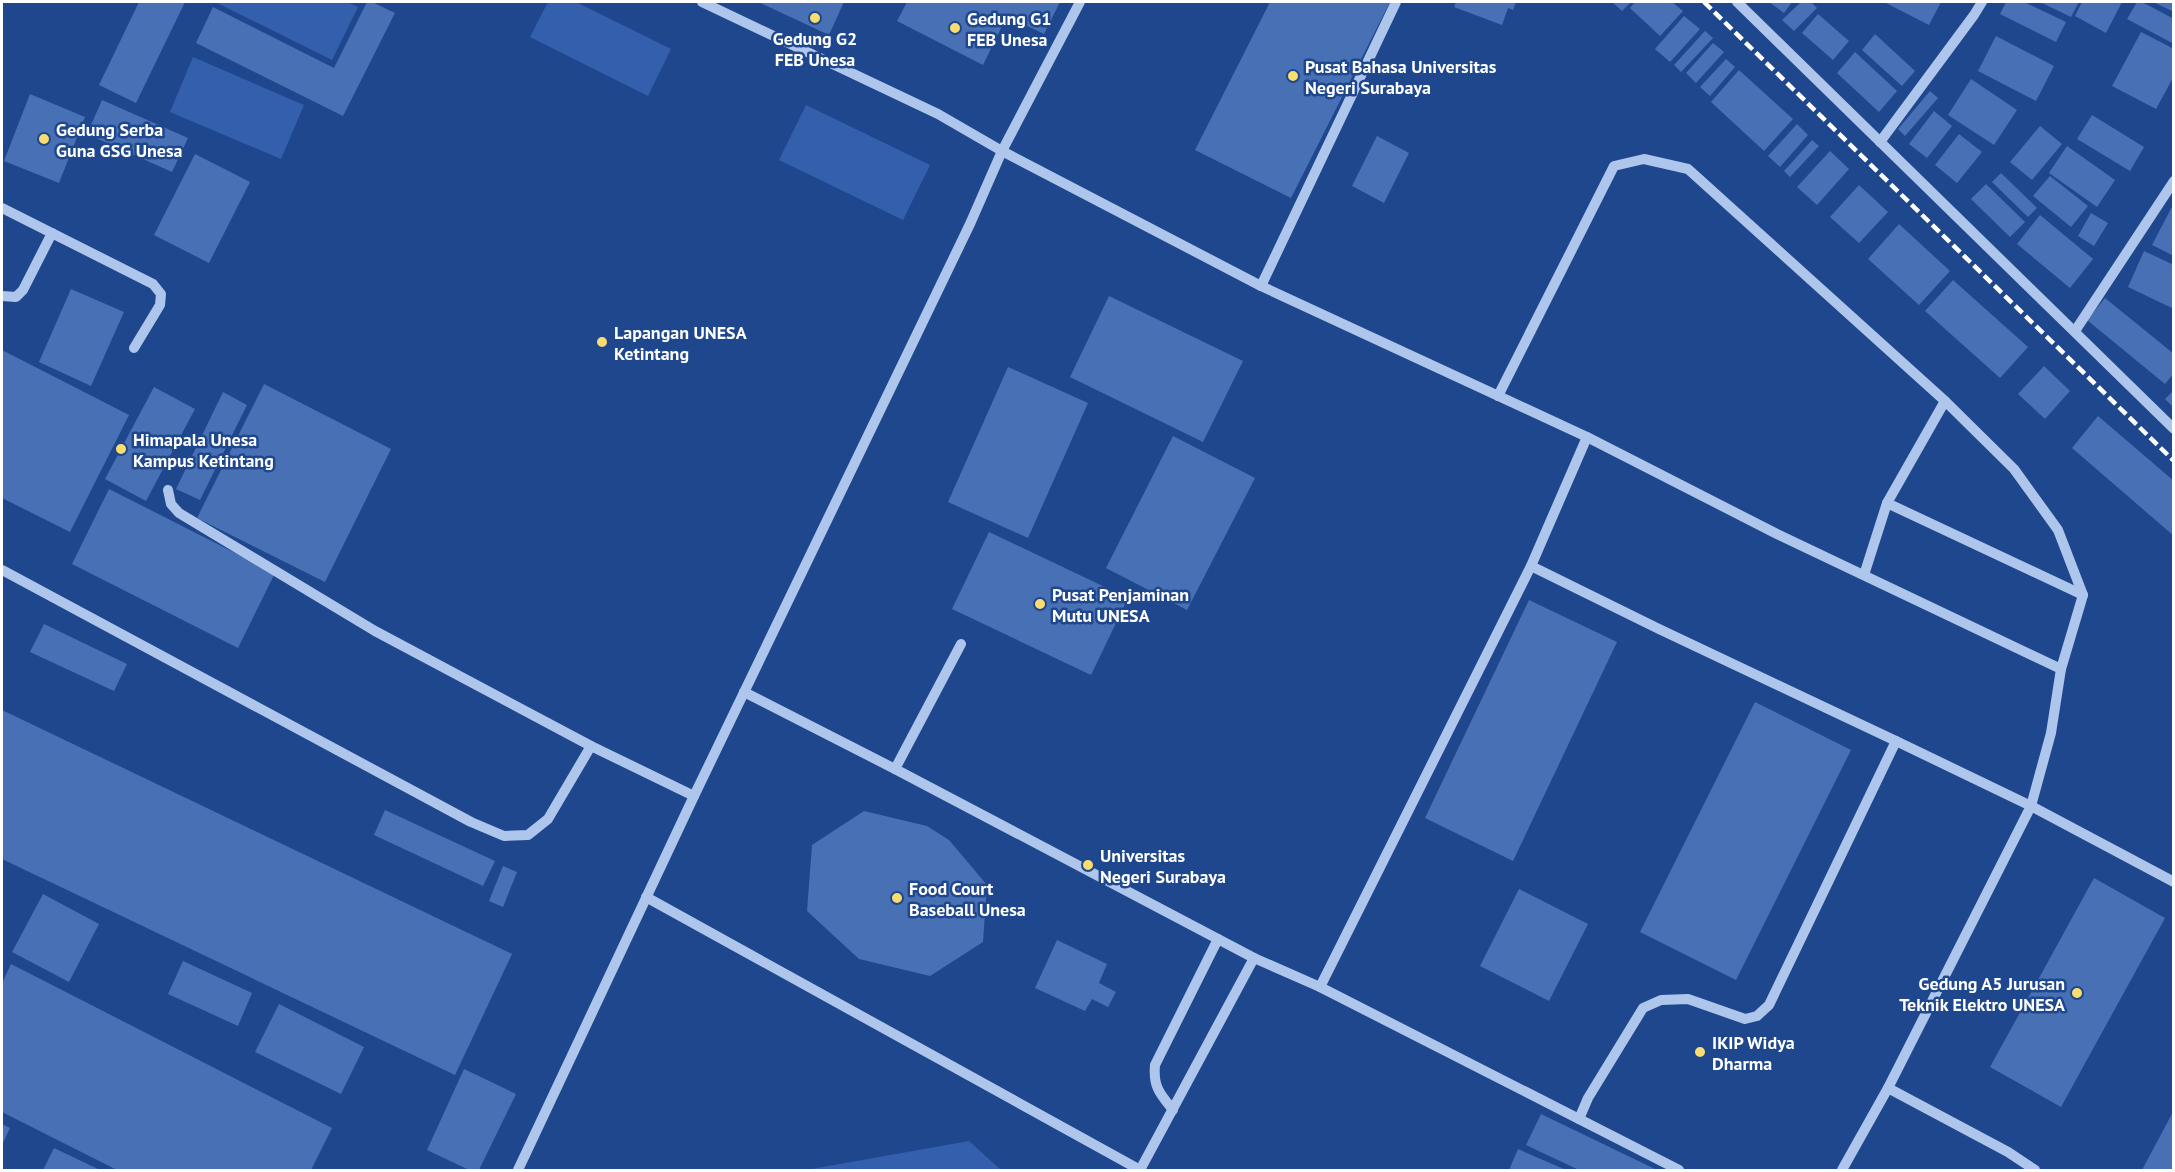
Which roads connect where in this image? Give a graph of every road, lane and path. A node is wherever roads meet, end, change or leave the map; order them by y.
1 (702, 2) edge
2 (1080, 2) edge
3 (1396, 2) edge
4 (1737, 2) edge
5 (1982, 2) edge
6 (1880, 142) junction
7 (1002, 151) junction
8 (2174, 181) edge
9 (2, 208) edge
10 (52, 233) junction
11 (1261, 286) junction
12 (2, 296) edge
13 (2075, 331) junction
14 (134, 348) dead end
15 (1498, 396) junction
16 (1945, 401) junction
17 (2174, 429) edge
18 (1587, 438) junction
19 (168, 490) dead end
20 (1887, 503) junction
21 (1531, 566) junction
22 (2, 570) edge
23 (1863, 574) junction
24 (2083, 595) junction
25 (961, 644) dead end
26 (2061, 669) junction
27 (744, 692) junction
28 (1896, 741) junction
29 (591, 746) junction
30 (895, 769) junction
31 (694, 796) junction
32 (2031, 806) junction
33 (2174, 882) edge
34 (646, 897) junction
35 (1218, 939) junction
36 (1254, 958) junction
37 (1320, 987) junction
38 (1888, 1088) junction
39 (1173, 1110) junction
40 (1579, 1119) junction
41 (518, 1170) edge
42 (1140, 1170) edge
43 (1678, 1170) edge
44 (1842, 1170) edge
45 (2035, 1170) edge

1 - 7 street
2 - 7 street
3 - 11 street
4 - 6 street
5 - 6 street
6 - 13 street
7 - 11 street
7 - 27 street
8 - 13 street
9 - 10 street
10 - 12 street
10 - 14 street
11 - 15 street
13 - 17 street
15 - 16 street
15 - 18 street
16 - 20 street
16 - 24 street
18 - 21 street
18 - 23 street
19 - 29 street
20 - 23 street
20 - 24 street
21 - 28 street
21 - 37 street
22 - 29 street
23 - 26 street
24 - 26 street
25 - 30 street
26 - 32 street
27 - 30 street
27 - 31 street
28 - 32 street
28 - 40 street
29 - 31 street
30 - 35 street
31 - 34 street
32 - 33 street
32 - 38 street
34 - 41 street
34 - 42 street
35 - 36 street
35 - 39 street
36 - 37 street
36 - 39 street
37 - 40 street
38 - 44 street
38 - 45 street
39 - 42 street
40 - 43 street

